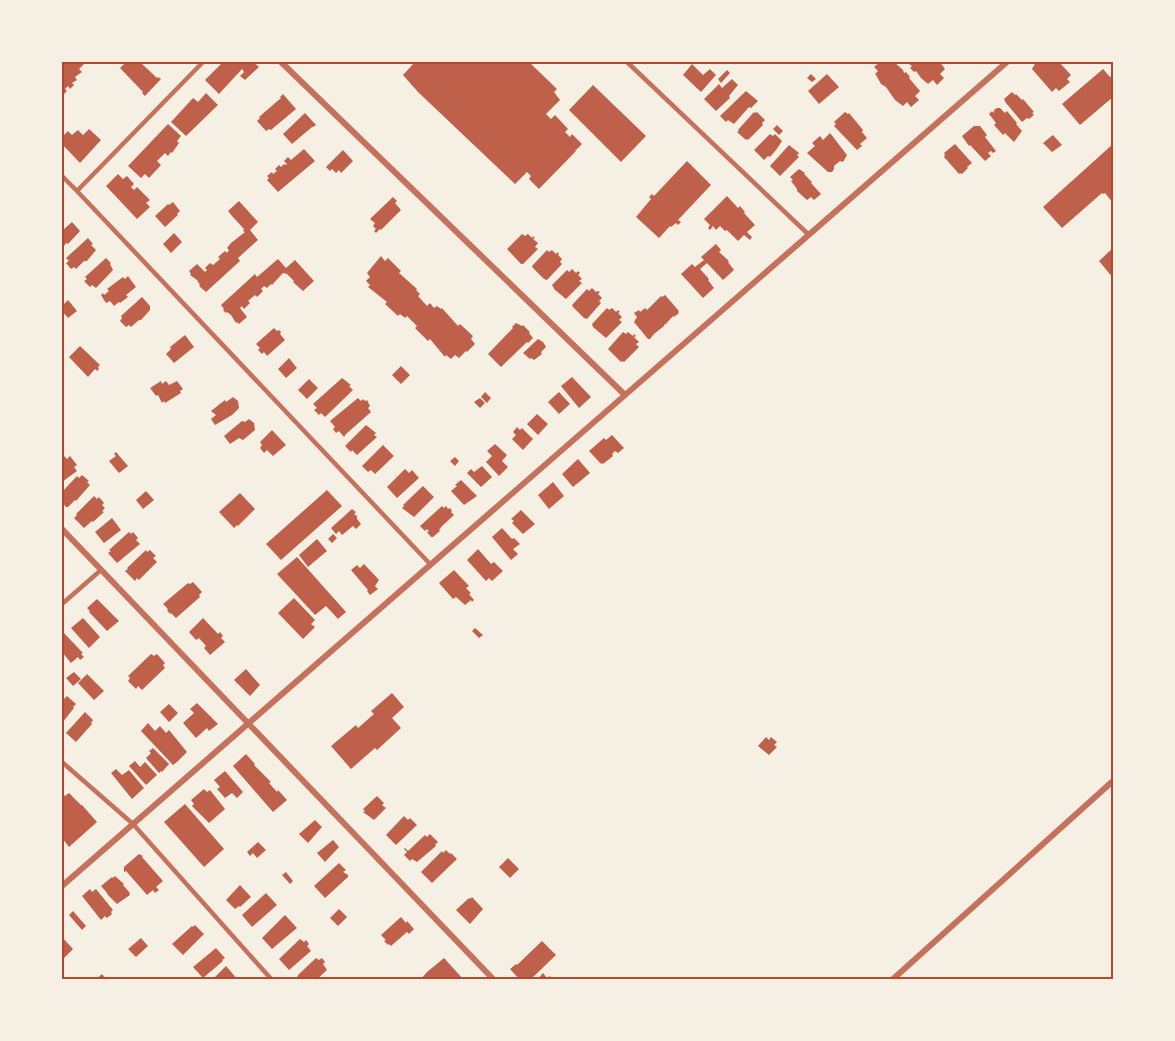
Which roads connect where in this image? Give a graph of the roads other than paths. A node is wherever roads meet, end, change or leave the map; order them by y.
1 (202, 62) edge
2 (281, 62) edge
3 (627, 62) edge
4 (1007, 62) edge
5 (62, 176) edge
6 (77, 192) junction
7 (808, 234) junction
8 (624, 394) junction
9 (62, 529) edge
10 (430, 564) junction
11 (101, 570) junction
12 (62, 604) edge
13 (248, 723) junction
14 (62, 762) edge
15 (1113, 780) edge
16 (133, 824) junction
17 (62, 886) edge
18 (273, 980) edge
19 (494, 980) edge
20 (892, 980) edge

1 - 6 street
2 - 8 street
3 - 7 street
4 - 7 street
5 - 6 street
6 - 10 street
7 - 8 street
8 - 10 street
9 - 11 street
10 - 13 street
11 - 12 street
11 - 13 street
13 - 16 street
13 - 19 street
14 - 16 street
15 - 20 street
16 - 17 street
16 - 18 street

